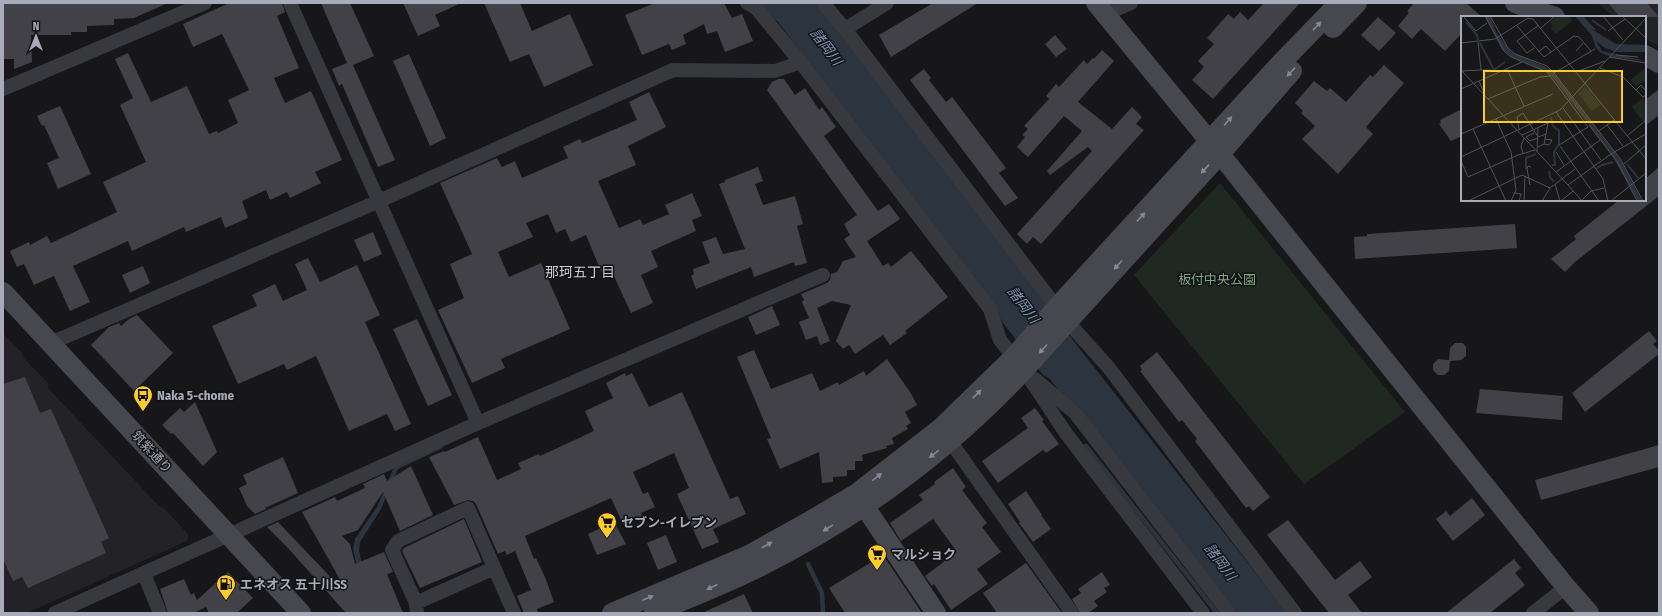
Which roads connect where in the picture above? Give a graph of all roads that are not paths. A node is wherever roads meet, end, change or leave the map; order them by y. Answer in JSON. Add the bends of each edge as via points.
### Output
{"nodes":[{"id":1,"x":204,"y":3,"type":"edge"},
{"id":2,"x":290,"y":3,"type":"edge"},
{"id":3,"x":747,"y":3,"type":"edge"},
{"id":4,"x":823,"y":3,"type":"edge"},
{"id":5,"x":887,"y":3,"type":"edge"},
{"id":6,"x":1131,"y":3,"type":"edge"},
{"id":7,"x":1339,"y":3,"type":"edge"},
{"id":8,"x":1357,"y":3,"type":"edge"},
{"id":9,"x":1515,"y":3,"type":"edge"},
{"id":10,"x":1100,"y":9,"type":"edge"},
{"id":11,"x":1552,"y":16,"type":"edge"},
{"id":12,"x":845,"y":29,"type":"junction"},
{"id":13,"x":1646,"y":56,"type":"edge"},
{"id":14,"x":801,"y":62,"type":"junction"},
{"id":15,"x":1659,"y":63,"type":"edge"},
{"id":16,"x":3,"y":89,"type":"edge"},
{"id":17,"x":1214,"y":148,"type":"junction"},
{"id":18,"x":379,"y":202,"type":"junction"},
{"id":19,"x":823,"y":275,"type":"dead end"},
{"id":20,"x":3,"y":292,"type":"edge"},
{"id":21,"x":1062,"y":319,"type":"junction"},
{"id":22,"x":50,"y":343,"type":"junction"},
{"id":23,"x":1019,"y":363,"type":"junction"},
{"id":24,"x":478,"y":423,"type":"junction"},
{"id":25,"x":950,"y":441,"type":"junction"},
{"id":26,"x":860,"y":500,"type":"junction"},
{"id":27,"x":228,"y":535,"type":"junction"},
{"id":28,"x":494,"y":568,"type":"junction"},
{"id":29,"x":144,"y":574,"type":"junction"},
{"id":30,"x":1566,"y":587,"type":"junction"},
{"id":31,"x":416,"y":608,"type":"edge"},
{"id":32,"x":56,"y":613,"type":"edge"},
{"id":33,"x":160,"y":613,"type":"edge"},
{"id":34,"x":300,"y":613,"type":"edge"},
{"id":35,"x":514,"y":613,"type":"edge"},
{"id":36,"x":612,"y":613,"type":"edge"},
{"id":37,"x":654,"y":613,"type":"edge"},
{"id":38,"x":936,"y":613,"type":"edge"},
{"id":39,"x":1072,"y":613,"type":"edge"},
{"id":40,"x":1203,"y":613,"type":"edge"},
{"id":41,"x":1229,"y":613,"type":"edge"},
{"id":42,"x":1295,"y":613,"type":"edge"},
{"id":43,"x":1532,"y":613,"type":"edge"},
{"id":44,"x":1589,"y":613,"type":"edge"}],
"edges":[{"from":1,"to":16,"type":"street"},
{"from":2,"to":18,"type":"street"},
{"from":3,"to":14,"type":"street","via":[[756,8]]},
{"from":4,"to":12,"type":"street"},
{"from":5,"to":12,"type":"street"},
{"from":6,"to":10,"type":"street"},
{"from":17,"to":7,"type":"street","one_way":true,"via":[[1279,64]]},
{"from":8,"to":17,"type":"street","one_way":true},
{"from":9,"to":11,"type":"street"},
{"from":10,"to":17,"type":"street"},
{"from":12,"to":21,"type":"street"},
{"from":13,"to":15,"type":"street"},
{"from":14,"to":18,"type":"street","via":[[775,71],[673,70]]},
{"from":14,"to":23,"type":"street","via":[[990,309],[1000,340]]},
{"from":17,"to":21,"type":"street"},
{"from":17,"to":30,"type":"street"},
{"from":18,"to":22,"type":"street"},
{"from":18,"to":24,"type":"street"},
{"from":19,"to":24,"type":"street"},
{"from":20,"to":22,"type":"street","name":"筑紫通り"},
{"from":21,"to":23,"type":"street"},
{"from":21,"to":42,"type":"street","via":[[1109,368]]},
{"from":22,"to":27,"type":"street","name":"筑紫通り"},
{"from":23,"to":25,"type":"street","via":[[1004,391]]},
{"from":26,"to":23,"type":"street","one_way":true},
{"from":23,"to":40,"type":"street","via":[[1065,432]]},
{"from":23,"to":41,"type":"street","via":[[1075,413]]},
{"from":24,"to":27,"type":"street"},
{"from":25,"to":26,"type":"street","one_way":true},
{"from":25,"to":39,"type":"street"},
{"from":36,"to":26,"type":"street","one_way":true,"via":[[749,555]]},
{"from":26,"to":37,"type":"street","one_way":true,"via":[[811,538],[756,568]]},
{"from":26,"to":38,"type":"street"},
{"from":27,"to":29,"type":"street"},
{"from":27,"to":34,"type":"street","name":"筑紫通り"},
{"from":28,"to":31,"type":"street"},
{"from":28,"to":31,"type":"street","via":[[468,508],[398,541],[392,550]]},
{"from":28,"to":35,"type":"street"},
{"from":29,"to":32,"type":"street"},
{"from":29,"to":33,"type":"street"},
{"from":30,"to":43,"type":"street"},
{"from":30,"to":44,"type":"street"}]}
